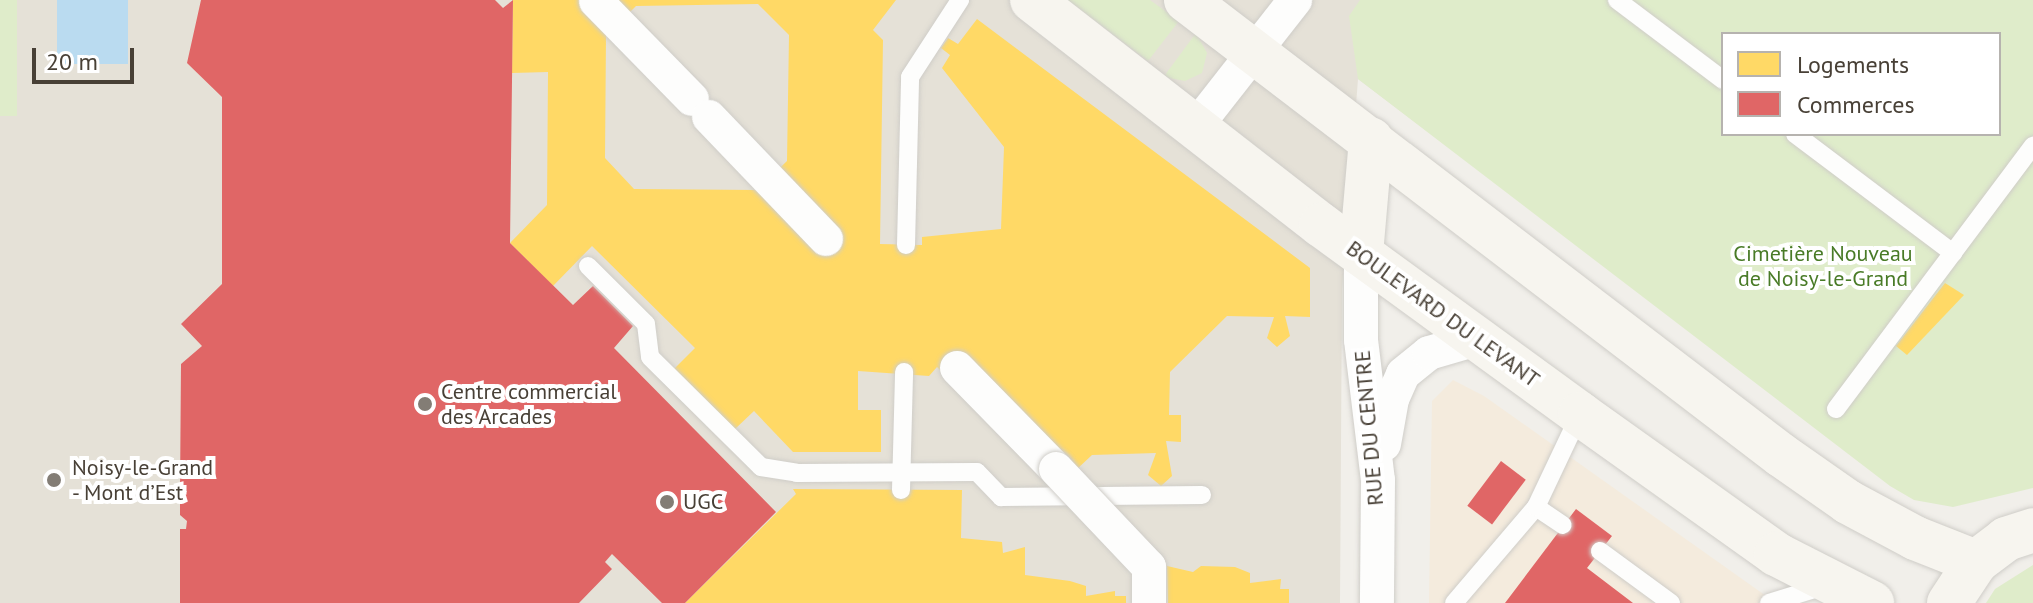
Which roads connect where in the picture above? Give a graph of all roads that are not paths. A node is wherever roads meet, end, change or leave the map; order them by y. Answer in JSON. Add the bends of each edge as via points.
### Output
{"nodes":[{"id":1,"x":960,"y":0,"type":"edge"},
{"id":2,"x":1032,"y":0,"type":"edge"},
{"id":3,"x":1186,"y":0,"type":"edge"},
{"id":4,"x":1295,"y":0,"type":"edge"},
{"id":5,"x":1617,"y":0,"type":"edge"},
{"id":6,"x":596,"y":1,"type":"edge"},
{"id":7,"x":1255,"y":51,"type":"junction"},
{"id":8,"x":1721,"y":78,"type":"edge"},
{"id":9,"x":1194,"y":129,"type":"junction"},
{"id":10,"x":1798,"y":136,"type":"edge"},
{"id":11,"x":1371,"y":139,"type":"junction"},
{"id":12,"x":2033,"y":146,"type":"edge"},
{"id":13,"x":826,"y":239,"type":"dead end"},
{"id":14,"x":906,"y":245,"type":"dead end"},
{"id":15,"x":1953,"y":253,"type":"junction"},
{"id":16,"x":1361,"y":254,"type":"junction"},
{"id":17,"x":588,"y":266,"type":"dead end"},
{"id":18,"x":1477,"y":339,"type":"junction"},
{"id":19,"x":957,"y":368,"type":"dead end"},
{"id":20,"x":904,"y":372,"type":"dead end"},
{"id":21,"x":1836,"y":409,"type":"dead end"},
{"id":22,"x":1580,"y":414,"type":"junction"},
{"id":23,"x":1378,"y":480,"type":"junction"},
{"id":24,"x":901,"y":481,"type":"junction"},
{"id":25,"x":1202,"y":495,"type":"dead end"},
{"id":26,"x":1536,"y":507,"type":"junction"},
{"id":27,"x":1563,"y":525,"type":"dead end"},
{"id":28,"x":2033,"y":530,"type":"edge"},
{"id":29,"x":1600,"y":551,"type":"dead end"},
{"id":30,"x":1976,"y":562,"type":"junction"},
{"id":31,"x":1853,"y":593,"type":"edge"},
{"id":32,"x":1149,"y":603,"type":"edge"},
{"id":33,"x":1377,"y":603,"type":"edge"},
{"id":34,"x":1454,"y":603,"type":"edge"},
{"id":35,"x":1671,"y":603,"type":"edge"},
{"id":36,"x":1769,"y":603,"type":"edge"},
{"id":37,"x":1949,"y":603,"type":"edge"}],
"edges":[{"from":1,"to":14,"type":"lane","via":[[910,77]]},
{"from":2,"to":9,"type":"main road","name":"BOULEVARD DU LEVANT"},
{"from":3,"to":7,"type":"main road"},
{"from":4,"to":7,"type":"street"},
{"from":5,"to":8,"type":"lane"},
{"from":6,"to":13,"type":"street"},
{"from":7,"to":9,"type":"street"},
{"from":7,"to":11,"type":"main road"},
{"from":9,"to":16,"type":"main road","name":"BOULEVARD DU LEVANT"},
{"from":10,"to":15,"type":"lane"},
{"from":11,"to":16,"type":"main road"},
{"from":11,"to":30,"type":"main road","via":[[1848,502],[1915,538]]},
{"from":12,"to":15,"type":"lane"},
{"from":15,"to":21,"type":"lane"},
{"from":16,"to":18,"type":"main road","name":"BOULEVARD DU LEVANT"},
{"from":16,"to":23,"type":"street","name":"RUE DU CENTRE","via":[[1361,340]]},
{"from":17,"to":24,"type":"lane","via":[[646,324],[650,357],[761,467]]},
{"from":18,"to":22,"type":"main road","name":"BOULEVARD DU LEVANT"},
{"from":18,"to":23,"type":"street","via":[[1429,353],[1403,374],[1392,399]]},
{"from":19,"to":32,"type":"street","bridge":true,"via":[[1149,567]]},
{"from":20,"to":24,"type":"lane"},
{"from":22,"to":26,"type":"lane"},
{"from":22,"to":31,"type":"main road","name":"BOULEVARD DU LEVANT","via":[[1776,554]]},
{"from":23,"to":33,"type":"street","name":"RUE DU CENTRE"},
{"from":24,"to":25,"type":"lane","via":[[977,472],[1001,497]]},
{"from":26,"to":27,"type":"lane"},
{"from":26,"to":34,"type":"lane"},
{"from":28,"to":30,"type":"main road","via":[[2006,539]]},
{"from":29,"to":35,"type":"lane"},
{"from":30,"to":37,"type":"main road"},
{"from":31,"to":36,"type":"lane"}]}
